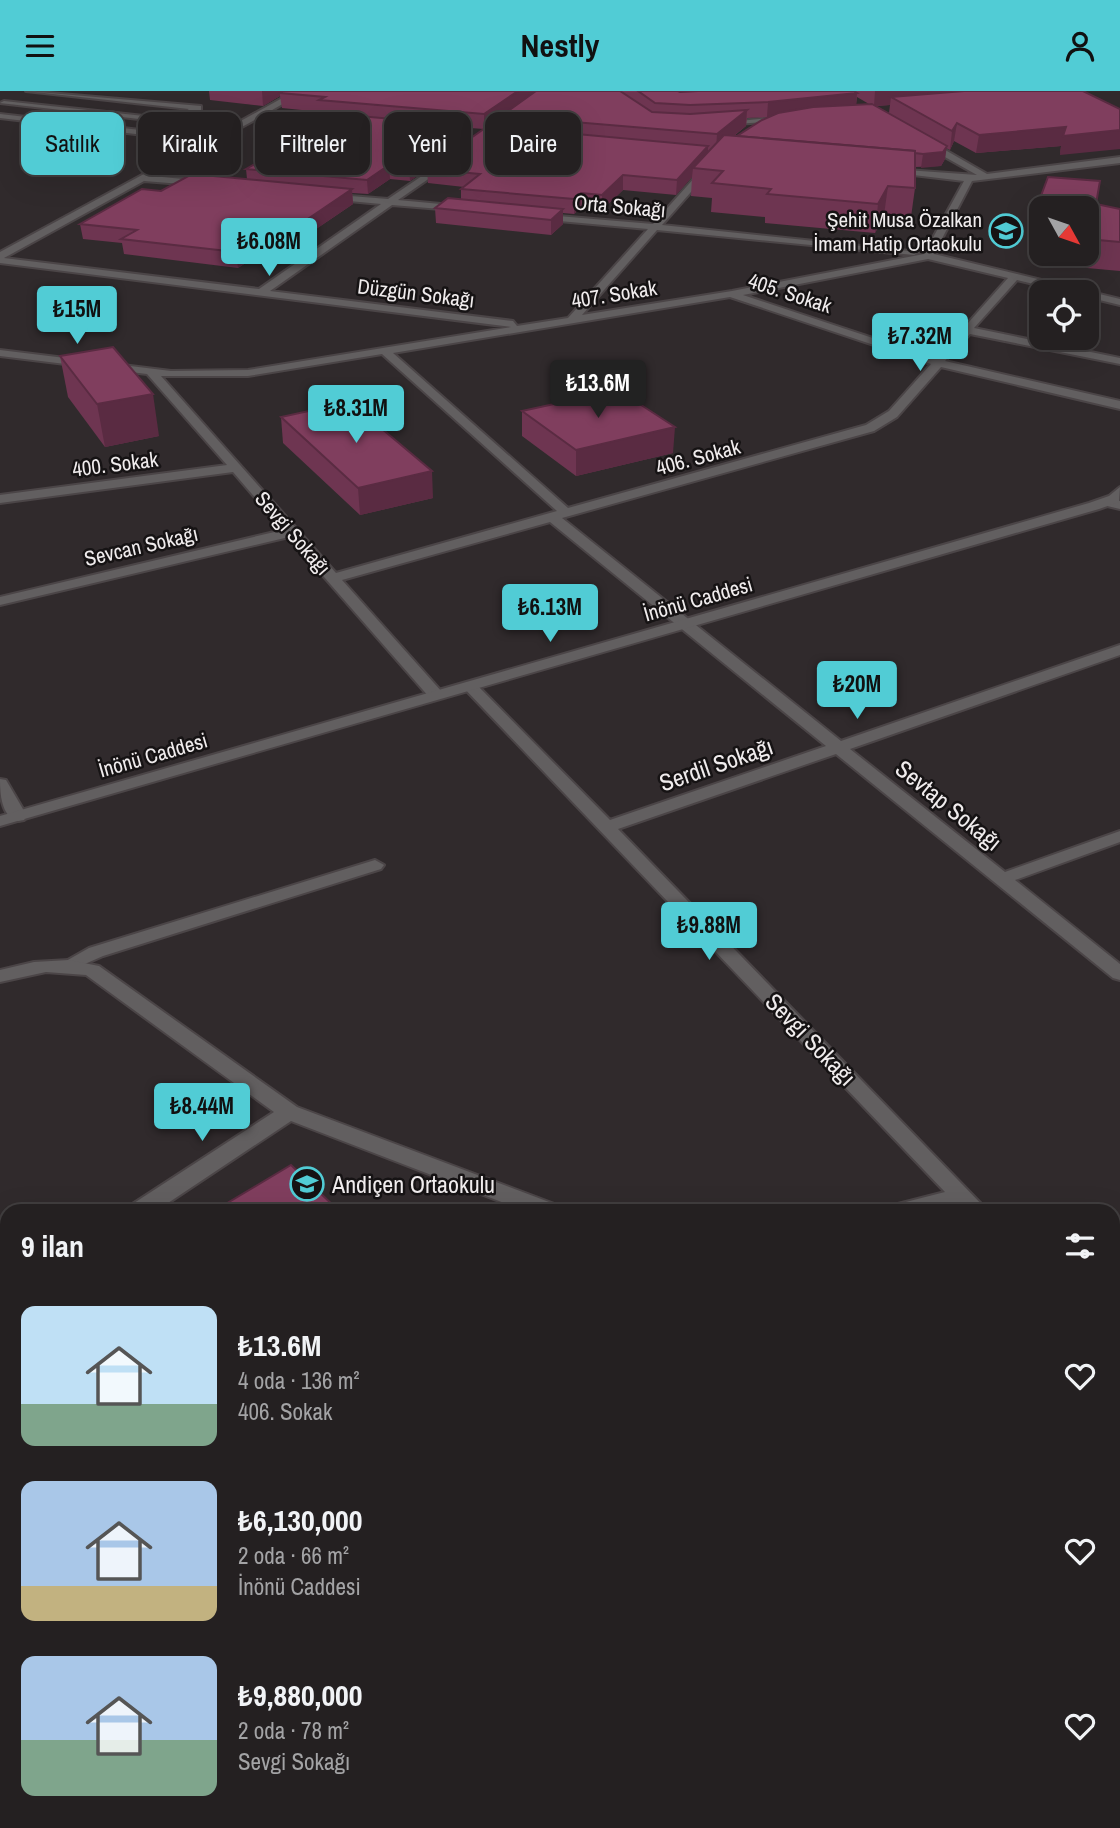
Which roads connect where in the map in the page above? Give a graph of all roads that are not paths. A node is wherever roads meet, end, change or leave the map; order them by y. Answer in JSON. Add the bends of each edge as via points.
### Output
{"nodes":[{"id":1,"x":30,"y":91,"type":"edge"},
{"id":2,"x":302,"y":91,"type":"edge"},
{"id":3,"x":549,"y":91,"type":"edge"},
{"id":4,"x":102,"y":98,"type":"junction"},
{"id":5,"x":0,"y":103,"type":"edge"},
{"id":6,"x":73,"y":110,"type":"junction"},
{"id":7,"x":68,"y":112,"type":"edge"},
{"id":8,"x":191,"y":112,"type":"edge"},
{"id":9,"x":262,"y":112,"type":"edge"},
{"id":10,"x":519,"y":112,"type":"edge"},
{"id":11,"x":0,"y":116,"type":"edge"},
{"id":12,"x":138,"y":117,"type":"edge"},
{"id":13,"x":21,"y":118,"type":"edge"},
{"id":14,"x":790,"y":118,"type":"edge"},
{"id":15,"x":777,"y":119,"type":"junction"},
{"id":16,"x":708,"y":124,"type":"edge"},
{"id":17,"x":748,"y":131,"type":"edge"},
{"id":18,"x":472,"y":134,"type":"edge"},
{"id":19,"x":485,"y":135,"type":"edge"},
{"id":20,"x":918,"y":138,"type":"edge"},
{"id":21,"x":719,"y":156,"type":"edge"},
{"id":22,"x":1120,"y":160,"type":"edge"},
{"id":23,"x":886,"y":172,"type":"edge"},
{"id":24,"x":146,"y":175,"type":"edge"},
{"id":25,"x":428,"y":175,"type":"edge"},
{"id":26,"x":986,"y":177,"type":"junction"},
{"id":27,"x":141,"y":178,"type":"junction"},
{"id":28,"x":969,"y":179,"type":"junction"},
{"id":29,"x":210,"y":184,"type":"edge"},
{"id":30,"x":320,"y":195,"type":"edge"},
{"id":31,"x":390,"y":202,"type":"junction"},
{"id":32,"x":469,"y":209,"type":"edge"},
{"id":33,"x":522,"y":215,"type":"edge"},
{"id":34,"x":655,"y":227,"type":"junction"},
{"id":35,"x":929,"y":255,"type":"junction"},
{"id":36,"x":0,"y":258,"type":"edge"},
{"id":37,"x":19,"y":263,"type":"junction"},
{"id":38,"x":0,"y":273,"type":"edge"},
{"id":39,"x":1014,"y":277,"type":"junction"},
{"id":40,"x":1029,"y":280,"type":"edge"},
{"id":41,"x":260,"y":293,"type":"junction"},
{"id":42,"x":732,"y":294,"type":"junction"},
{"id":43,"x":1099,"y":297,"type":"edge"},
{"id":44,"x":1120,"y":302,"type":"edge"},
{"id":45,"x":571,"y":321,"type":"junction"},
{"id":46,"x":535,"y":327,"type":"junction"},
{"id":47,"x":967,"y":330,"type":"junction"},
{"id":48,"x":385,"y":351,"type":"junction"},
{"id":49,"x":0,"y":353,"type":"edge"},
{"id":50,"x":1120,"y":361,"type":"edge"},
{"id":51,"x":939,"y":363,"type":"junction"},
{"id":52,"x":150,"y":372,"type":"junction"},
{"id":53,"x":1120,"y":405,"type":"edge"},
{"id":54,"x":236,"y":468,"type":"junction"},
{"id":55,"x":0,"y":499,"type":"edge"},
{"id":56,"x":1116,"y":499,"type":"edge"},
{"id":57,"x":559,"y":515,"type":"junction"},
{"id":58,"x":292,"y":532,"type":"junction"},
{"id":59,"x":333,"y":578,"type":"junction"},
{"id":60,"x":0,"y":601,"type":"edge"},
{"id":61,"x":685,"y":624,"type":"junction"},
{"id":62,"x":1120,"y":650,"type":"edge"},
{"id":63,"x":470,"y":686,"type":"junction"},
{"id":64,"x":436,"y":695,"type":"junction"},
{"id":65,"x":839,"y":748,"type":"junction"},
{"id":66,"x":0,"y":784,"type":"edge"},
{"id":67,"x":18,"y":816,"type":"junction"},
{"id":68,"x":0,"y":821,"type":"edge"},
{"id":69,"x":607,"y":827,"type":"junction"},
{"id":70,"x":1120,"y":836,"type":"edge"},
{"id":71,"x":374,"y":865,"type":"dead end"},
{"id":72,"x":1002,"y":879,"type":"junction"},
{"id":73,"x":69,"y":965,"type":"junction"},
{"id":74,"x":1120,"y":974,"type":"edge"},
{"id":75,"x":0,"y":975,"type":"edge"},
{"id":76,"x":289,"y":1111,"type":"junction"},
{"id":77,"x":150,"y":1204,"type":"edge"},
{"id":78,"x":531,"y":1204,"type":"edge"},
{"id":79,"x":970,"y":1204,"type":"edge"}],
"edges":[{"from":1,"to":4,"type":"street"},
{"from":2,"to":9,"type":"street"},
{"from":3,"to":10,"type":"street"},
{"from":4,"to":6,"type":"street"},
{"from":4,"to":8,"type":"street","via":[[198,108]]},
{"from":5,"to":6,"type":"street"},
{"from":6,"to":7,"type":"street"},
{"from":6,"to":12,"type":"street"},
{"from":11,"to":13,"type":"street"},
{"from":14,"to":15,"type":"street"},
{"from":15,"to":16,"type":"street"},
{"from":15,"to":17,"type":"street"},
{"from":18,"to":19,"type":"street"},
{"from":20,"to":26,"type":"street"},
{"from":21,"to":34,"type":"street"},
{"from":22,"to":26,"type":"street"},
{"from":23,"to":28,"type":"street"},
{"from":24,"to":27,"type":"street"},
{"from":25,"to":31,"type":"street"},
{"from":26,"to":28,"type":"street"},
{"from":27,"to":29,"type":"street"},
{"from":27,"to":36,"type":"street"},
{"from":28,"to":35,"type":"street"},
{"from":30,"to":31,"type":"street"},
{"from":31,"to":32,"type":"street"},
{"from":31,"to":41,"type":"street"},
{"from":33,"to":34,"type":"street","name":"Orta Sokağı"},
{"from":34,"to":35,"type":"street","name":"Orta Sokağı"},
{"from":34,"to":45,"type":"street"},
{"from":35,"to":39,"type":"street","name":"407. Sokak"},
{"from":35,"to":42,"type":"street","name":"407. Sokak"},
{"from":36,"to":37,"type":"street","name":"Düzgün Sokağı"},
{"from":37,"to":38,"type":"street"},
{"from":37,"to":41,"type":"street","name":"Düzgün Sokağı"},
{"from":39,"to":40,"type":"street","name":"407. Sokak"},
{"from":39,"to":47,"type":"street","name":"406. Sokak"},
{"from":41,"to":46,"type":"street","name":"Düzgün Sokağı"},
{"from":42,"to":45,"type":"street","name":"407. Sokak"},
{"from":42,"to":51,"type":"street","name":"405. Sokak"},
{"from":43,"to":44,"type":"street"},
{"from":45,"to":46,"type":"street","name":"407. Sokak"},
{"from":46,"to":48,"type":"street","name":"407. Sokak"},
{"from":47,"to":50,"type":"street"},
{"from":47,"to":51,"type":"street","name":"406. Sokak"},
{"from":48,"to":52,"type":"street","name":"407. Sokak","via":[[237,374]]},
{"from":48,"to":57,"type":"street","name":"Sevtap Sokağı"},
{"from":49,"to":52,"type":"street","name":"407. Sokak"},
{"from":51,"to":53,"type":"street","name":"405. Sokak"},
{"from":51,"to":57,"type":"street","name":"406. Sokak","via":[[893,414],[860,433]]},
{"from":52,"to":54,"type":"street","name":"Sevgi Sokağı"},
{"from":54,"to":55,"type":"street","name":"400. Sokak"},
{"from":54,"to":58,"type":"street","name":"Sevgi Sokağı"},
{"from":56,"to":61,"type":"street","name":"İnönü Caddesi"},
{"from":57,"to":59,"type":"street","name":"406. Sokak"},
{"from":57,"to":61,"type":"street","name":"Sevtap Sokağı"},
{"from":58,"to":59,"type":"street","name":"Sevgi Sokağı"},
{"from":58,"to":60,"type":"street","name":"Sevcan Sokağı"},
{"from":59,"to":64,"type":"street","name":"Sevgi Sokağı"},
{"from":61,"to":63,"type":"street","name":"İnönü Caddesi"},
{"from":61,"to":65,"type":"street","name":"Sevtap Sokağı"},
{"from":62,"to":65,"type":"street","name":"Serdil Sokağı"},
{"from":63,"to":64,"type":"street","name":"İnönü Caddesi"},
{"from":63,"to":69,"type":"street","name":"Sevgi Sokağı"},
{"from":64,"to":67,"type":"street","name":"İnönü Caddesi"},
{"from":65,"to":69,"type":"street","name":"Serdil Sokağı"},
{"from":65,"to":72,"type":"street","name":"Sevtap Sokağı"},
{"from":66,"to":67,"type":"street"},
{"from":67,"to":68,"type":"street","name":"İnönü Caddesi"},
{"from":69,"to":79,"type":"street","name":"Sevgi Sokağı"},
{"from":70,"to":72,"type":"street"},
{"from":71,"to":73,"type":"street","via":[[96,952]]},
{"from":72,"to":74,"type":"street","name":"Sevtap Sokağı"},
{"from":73,"to":75,"type":"street"},
{"from":73,"to":76,"type":"street","via":[[99,973]]},
{"from":76,"to":77,"type":"street"},
{"from":76,"to":78,"type":"street"}]}
